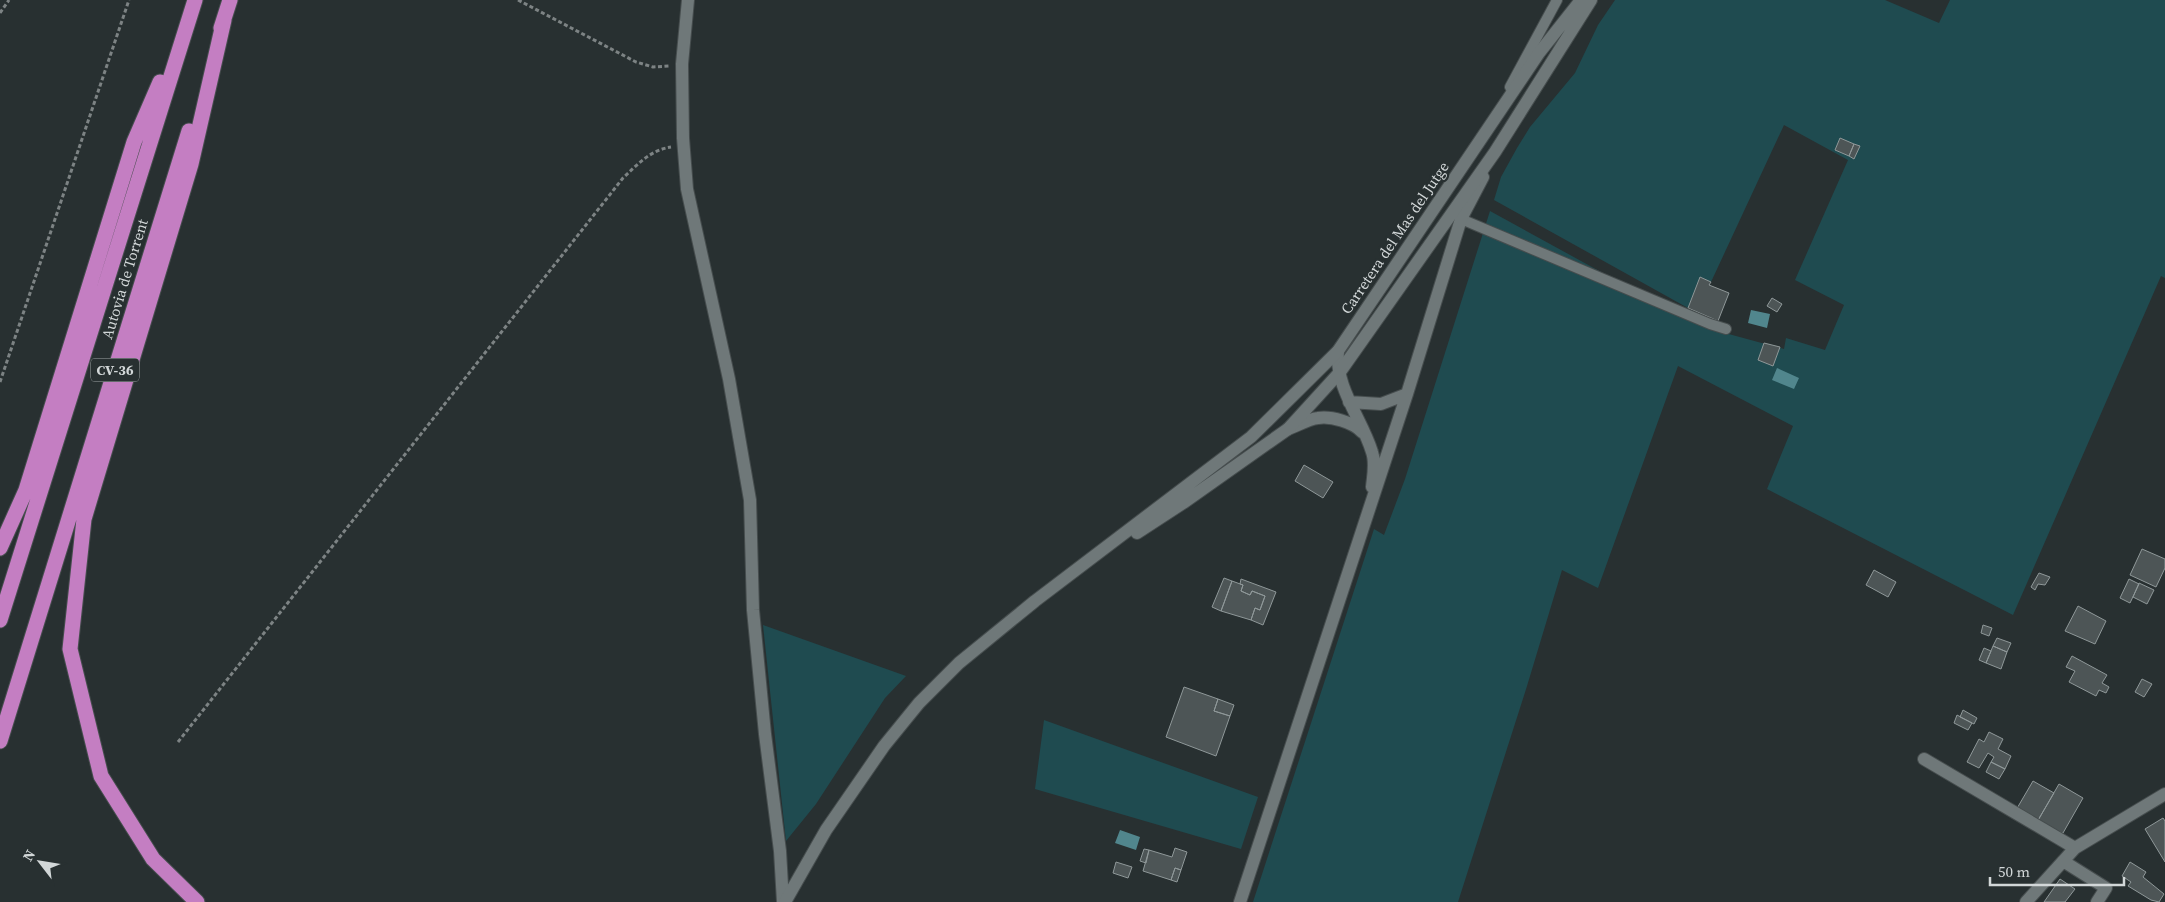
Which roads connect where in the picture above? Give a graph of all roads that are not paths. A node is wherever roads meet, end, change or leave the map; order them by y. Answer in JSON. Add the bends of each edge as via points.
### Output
{"nodes":[{"id":1,"x":230,"y":0,"type":"edge"},
{"id":2,"x":688,"y":0,"type":"edge"},
{"id":3,"x":1557,"y":0,"type":"edge"},
{"id":4,"x":1580,"y":0,"type":"edge"},
{"id":5,"x":1590,"y":0,"type":"edge"},
{"id":6,"x":193,"y":5,"type":"edge"},
{"id":7,"x":224,"y":20,"type":"junction"},
{"id":8,"x":1480,"y":142,"type":"junction"},
{"id":9,"x":1495,"y":152,"type":"junction"},
{"id":10,"x":1461,"y":219,"type":"junction"},
{"id":11,"x":1726,"y":329,"type":"dead end"},
{"id":12,"x":1338,"y":351,"type":"junction"},
{"id":13,"x":1340,"y":372,"type":"junction"},
{"id":14,"x":1408,"y":394,"type":"junction"},
{"id":15,"x":1349,"y":402,"type":"junction"},
{"id":16,"x":1288,"y":429,"type":"junction"},
{"id":17,"x":1366,"y":438,"type":"junction"},
{"id":18,"x":1369,"y":512,"type":"junction"},
{"id":19,"x":0,"y":548,"type":"edge"},
{"id":20,"x":1068,"y":577,"type":"junction"},
{"id":21,"x":0,"y":620,"type":"edge"},
{"id":22,"x":0,"y":741,"type":"edge"},
{"id":23,"x":1924,"y":760,"type":"dead end"},
{"id":24,"x":2165,"y":794,"type":"edge"},
{"id":25,"x":2076,"y":848,"type":"junction"},
{"id":26,"x":2063,"y":861,"type":"junction"},
{"id":27,"x":197,"y":902,"type":"edge"},
{"id":28,"x":784,"y":902,"type":"edge"},
{"id":29,"x":1240,"y":902,"type":"edge"},
{"id":30,"x":2026,"y":902,"type":"edge"},
{"id":31,"x":2097,"y":902,"type":"edge"}],
"edges":[{"from":1,"to":7,"type":"highway","name":"Autovia de Torrent","number":"CV-36"},
{"from":2,"to":28,"type":"street","via":[[682,64],[687,189],[729,379],[750,500],[753,610]]},
{"from":3,"to":8,"type":"lane"},
{"from":4,"to":8,"type":"street","name":"Carretera del Mas del Jutge","via":[[1539,52]]},
{"from":5,"to":9,"type":"street"},
{"from":6,"to":19,"type":"highway","via":[[134,142],[26,490]]},
{"from":6,"to":21,"type":"highway","name":"Autovia de Torrent","number":"CV-36"},
{"from":7,"to":22,"type":"highway","name":"Autovia de Torrent","number":"CV-36"},
{"from":7,"to":27,"type":"highway","via":[[191,164],[84,519],[70,649],[100,776],[153,859]]},
{"from":8,"to":12,"type":"street","name":"Carretera del Mas del Jutge"},
{"from":9,"to":10,"type":"street"},
{"from":9,"to":13,"type":"street"},
{"from":10,"to":11,"type":"lane"},
{"from":10,"to":14,"type":"street"},
{"from":12,"to":13,"type":"street"},
{"from":12,"to":20,"type":"street","name":"Carretera del Mas del Jutge","via":[[1251,437]]},
{"from":13,"to":15,"type":"street"},
{"from":13,"to":16,"type":"street"},
{"from":14,"to":15,"type":"street","via":[[1380,404]]},
{"from":14,"to":18,"type":"street"},
{"from":15,"to":17,"type":"street"},
{"from":16,"to":17,"type":"street","via":[[1318,418],[1357,426]]},
{"from":16,"to":20,"type":"street","via":[[1183,503]]},
{"from":17,"to":18,"type":"street","via":[[1373,453],[1374,466]]},
{"from":18,"to":29,"type":"street"},
{"from":20,"to":28,"type":"street","via":[[959,664],[919,703],[884,746],[826,830]]},
{"from":23,"to":25,"type":"street"},
{"from":24,"to":25,"type":"street"},
{"from":25,"to":26,"type":"street"},
{"from":26,"to":30,"type":"street"},
{"from":26,"to":31,"type":"street","via":[[2106,888]]}]}
